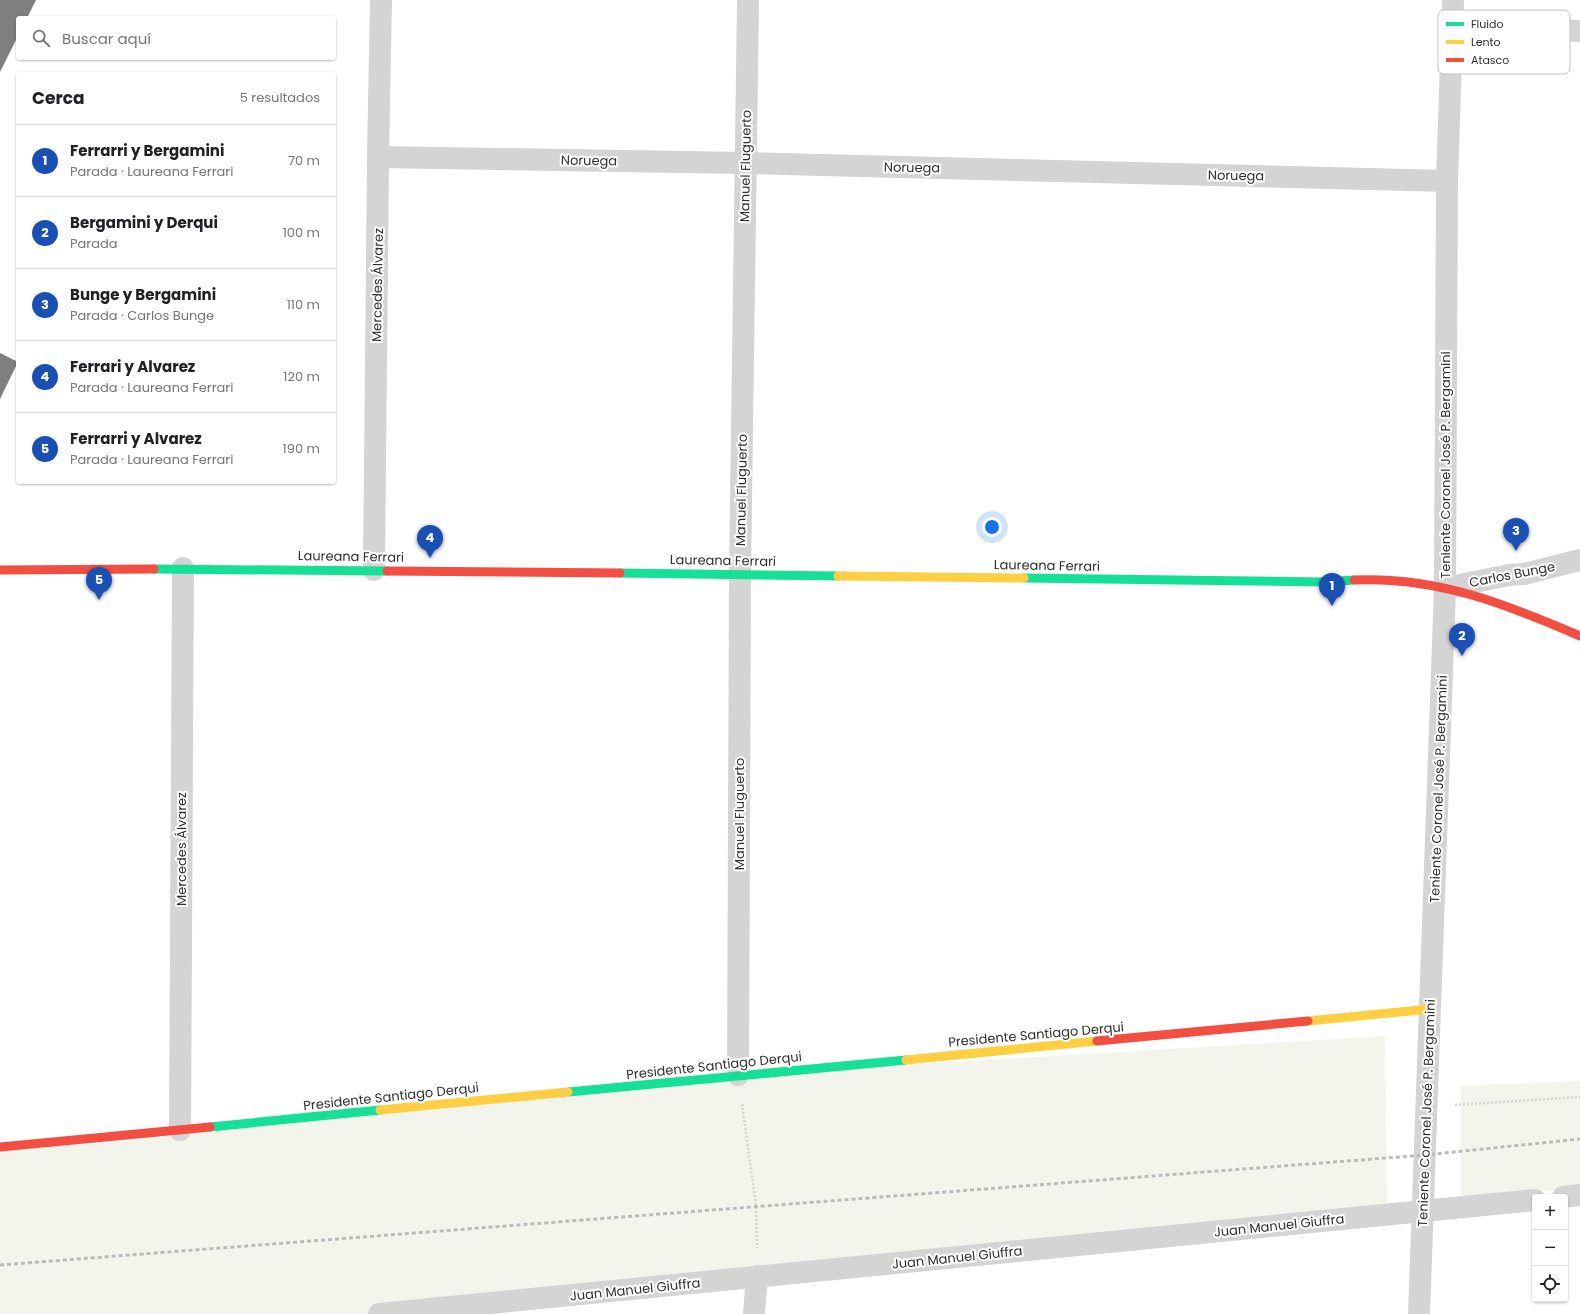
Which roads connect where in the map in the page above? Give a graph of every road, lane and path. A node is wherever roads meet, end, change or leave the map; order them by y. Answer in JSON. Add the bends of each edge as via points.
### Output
{"nodes":[{"id":1,"x":381,"y":0,"type":"edge"},
{"id":2,"x":748,"y":0,"type":"edge"},
{"id":3,"x":1453,"y":0,"type":"edge"},
{"id":4,"x":1453,"y":10,"type":"edge"},
{"id":5,"x":1570,"y":31,"type":"edge"},
{"id":6,"x":1580,"y":31,"type":"edge"},
{"id":7,"x":1450,"y":74,"type":"edge"},
{"id":8,"x":378,"y":157,"type":"junction"},
{"id":9,"x":745,"y":163,"type":"junction"},
{"id":10,"x":1447,"y":181,"type":"junction"},
{"id":11,"x":1580,"y":560,"type":"edge"},
{"id":12,"x":183,"y":568,"type":"junction"},
{"id":13,"x":0,"y":570,"type":"edge"},
{"id":14,"x":374,"y":570,"type":"junction"},
{"id":15,"x":740,"y":574,"type":"junction"},
{"id":16,"x":1445,"y":588,"type":"junction"},
{"id":17,"x":1580,"y":636,"type":"edge"},
{"id":18,"x":1430,"y":1010,"type":"junction"},
{"id":19,"x":738,"y":1075,"type":"junction"},
{"id":20,"x":1580,"y":1097,"type":"edge"},
{"id":21,"x":1426,"y":1107,"type":"junction"},
{"id":22,"x":180,"y":1130,"type":"junction"},
{"id":23,"x":0,"y":1147,"type":"edge"},
{"id":24,"x":1580,"y":1195,"type":"edge"},
{"id":25,"x":1568,"y":1196,"type":"edge"},
{"id":26,"x":1532,"y":1200,"type":"edge"},
{"id":27,"x":1423,"y":1211,"type":"junction"},
{"id":28,"x":757,"y":1276,"type":"junction"},
{"id":29,"x":379,"y":1314,"type":"edge"},
{"id":30,"x":754,"y":1314,"type":"edge"},
{"id":31,"x":1419,"y":1314,"type":"edge"}],
"edges":[{"from":1,"to":8,"type":"street","name":"Mercedes Álvarez"},
{"from":2,"to":9,"type":"street","name":"Manuel Fluguerto"},
{"from":3,"to":4,"type":"street","name":"Teniente Coronel José P. Bergamini"},
{"from":5,"to":6,"type":"street"},
{"from":7,"to":10,"type":"street","name":"Teniente Coronel José P. Bergamini"},
{"from":8,"to":9,"type":"street","name":"Noruega"},
{"from":8,"to":14,"type":"street","name":"Mercedes Álvarez"},
{"from":9,"to":10,"type":"street","name":"Noruega"},
{"from":9,"to":15,"type":"street","name":"Manuel Fluguerto"},
{"from":10,"to":16,"type":"street","name":"Teniente Coronel José P. Bergamini"},
{"from":11,"to":16,"type":"street","name":"Carlos Bunge","via":[[1524,574]]},
{"from":12,"to":13,"type":"street","name":"Laureana Ferrari"},
{"from":12,"to":14,"type":"street","name":"Laureana Ferrari"},
{"from":12,"to":22,"type":"street","name":"Mercedes Álvarez"},
{"from":14,"to":15,"type":"street","name":"Laureana Ferrari"},
{"from":15,"to":16,"type":"street","name":"Laureana Ferrari","via":[[1326,582],[1399,580]]},
{"from":15,"to":19,"type":"street","name":"Manuel Fluguerto"},
{"from":16,"to":17,"type":"street","via":[[1492,600]]},
{"from":16,"to":18,"type":"street","name":"Teniente Coronel José P. Bergamini"},
{"from":18,"to":19,"type":"street","name":"Presidente Santiago Derqui"},
{"from":18,"to":21,"type":"street","name":"Teniente Coronel José P. Bergamini"},
{"from":19,"to":22,"type":"street","name":"Presidente Santiago Derqui"},
{"from":19,"to":28,"type":"path","via":[[756,1206]]},
{"from":20,"to":21,"type":"path"},
{"from":21,"to":27,"type":"street","name":"Teniente Coronel José P. Bergamini"},
{"from":22,"to":23,"type":"street","name":"Presidente Santiago Derqui"},
{"from":24,"to":25,"type":"street"},
{"from":26,"to":27,"type":"street","name":"Juan Manuel Giuffra"},
{"from":27,"to":28,"type":"street","name":"Juan Manuel Giuffra"},
{"from":27,"to":31,"type":"street","name":"Teniente Coronel José P. Bergamini"},
{"from":28,"to":29,"type":"street","name":"Juan Manuel Giuffra"},
{"from":28,"to":30,"type":"street"}]}
